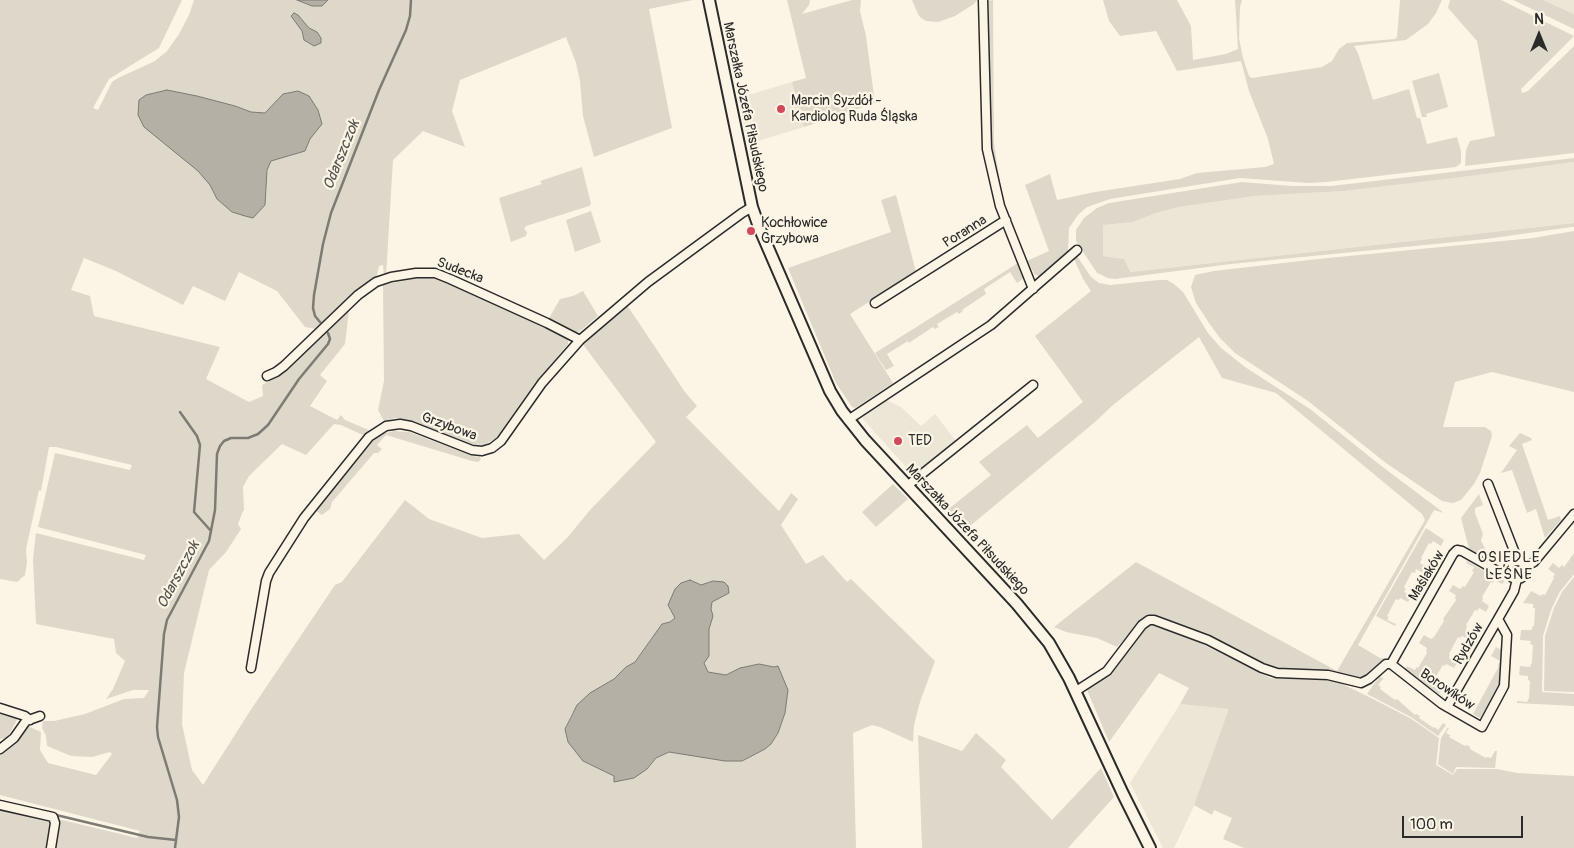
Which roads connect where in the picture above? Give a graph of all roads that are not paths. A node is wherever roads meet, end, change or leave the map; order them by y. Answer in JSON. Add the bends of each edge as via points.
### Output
{"nodes":[{"id":1,"x":709,"y":0,"type":"edge"},
{"id":2,"x":983,"y":0,"type":"edge"},
{"id":3,"x":752,"y":207,"type":"junction"},
{"id":4,"x":1006,"y":220,"type":"junction"},
{"id":5,"x":1077,"y":250,"type":"dead end"},
{"id":6,"x":1033,"y":289,"type":"junction"},
{"id":7,"x":875,"y":303,"type":"dead end"},
{"id":8,"x":580,"y":340,"type":"junction"},
{"id":9,"x":267,"y":376,"type":"dead end"},
{"id":10,"x":1033,"y":385,"type":"dead end"},
{"id":11,"x":848,"y":420,"type":"junction"},
{"id":12,"x":1488,"y":484,"type":"dead end"},
{"id":13,"x":907,"y":486,"type":"junction"},
{"id":14,"x":1574,"y":514,"type":"edge"},
{"id":15,"x":1518,"y":561,"type":"junction"},
{"id":16,"x":1526,"y":567,"type":"junction"},
{"id":17,"x":1509,"y":572,"type":"junction"},
{"id":18,"x":1517,"y":579,"type":"junction"},
{"id":19,"x":1498,"y":619,"type":"junction"},
{"id":20,"x":1391,"y":664,"type":"junction"},
{"id":21,"x":251,"y":668,"type":"dead end"},
{"id":22,"x":1076,"y":691,"type":"junction"},
{"id":23,"x":1447,"y":707,"type":"junction"},
{"id":24,"x":0,"y":708,"type":"edge"},
{"id":25,"x":40,"y":716,"type":"dead end"},
{"id":26,"x":30,"y":720,"type":"junction"},
{"id":27,"x":0,"y":749,"type":"edge"},
{"id":28,"x":0,"y":805,"type":"edge"},
{"id":29,"x":51,"y":848,"type":"edge"},
{"id":30,"x":1150,"y":848,"type":"edge"}],
"edges":[{"from":1,"to":3,"type":"street","name":"Marszałka Józefa Piłsudskiego"},
{"from":2,"to":4,"type":"street","via":[[987,149],[994,185]]},
{"from":3,"to":8,"type":"street","name":"Grzybowa","via":[[643,286]]},
{"from":3,"to":11,"type":"street","name":"Marszałka Józefa Piłsudskiego","via":[[820,370]]},
{"from":4,"to":6,"type":"street","name":"Poranna"},
{"from":4,"to":7,"type":"street","name":"Poranna"},
{"from":5,"to":6,"type":"street"},
{"from":6,"to":11,"type":"street","via":[[991,325]]},
{"from":8,"to":9,"type":"street","name":"Sudecka","via":[[450,279],[435,273],[416,273],[376,282],[284,366]]},
{"from":8,"to":21,"type":"street","name":"Grzybowa","via":[[492,448],[472,450],[400,424],[386,426],[369,437],[304,518],[269,573]]},
{"from":10,"to":13,"type":"street"},
{"from":11,"to":13,"type":"street","name":"Marszałka Józefa Piłsudskiego"},
{"from":12,"to":15,"type":"street"},
{"from":13,"to":22,"type":"street","name":"Marszałka Józefa Piłsudskiego","via":[[1043,633]]},
{"from":14,"to":16,"type":"street","via":[[1534,562]]},
{"from":15,"to":16,"type":"street"},
{"from":15,"to":17,"type":"street","via":[[1512,563]]},
{"from":16,"to":18,"type":"street","via":[[1525,574]]},
{"from":17,"to":18,"type":"street"},
{"from":17,"to":20,"type":"street","name":"Maślaków","via":[[1499,572],[1457,550]]},
{"from":18,"to":19,"type":"street"},
{"from":19,"to":23,"type":"street","name":"Rydzów"},
{"from":19,"to":23,"type":"street","name":"Borowików","via":[[1507,635],[1504,686],[1482,727]]},
{"from":20,"to":22,"type":"street","via":[[1386,664],[1361,683],[1339,677],[1271,672],[1208,640],[1148,620],[1106,671]]},
{"from":20,"to":23,"type":"street","name":"Borowików"},
{"from":22,"to":30,"type":"street","name":"Marszałka Józefa Piłsudskiego"},
{"from":24,"to":26,"type":"street"},
{"from":25,"to":26,"type":"street"},
{"from":26,"to":27,"type":"street"},
{"from":28,"to":29,"type":"street","via":[[53,817]]}]}
